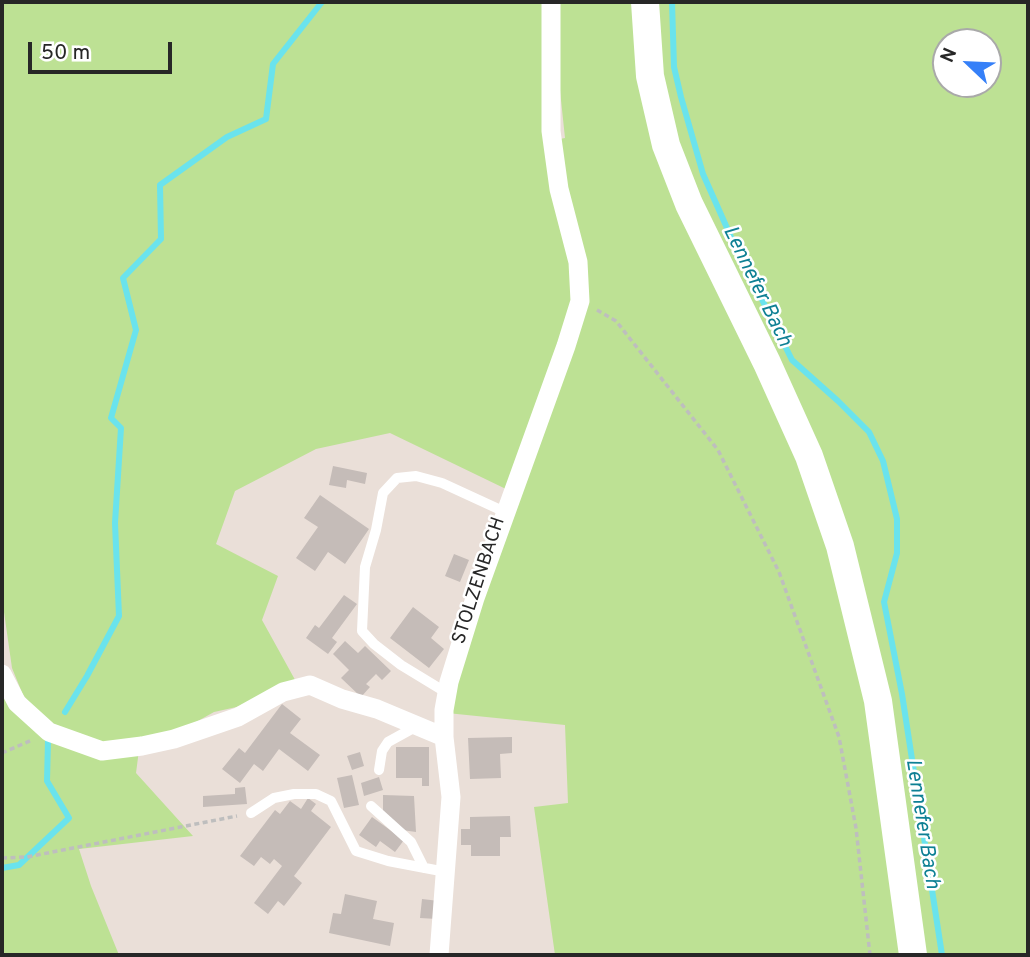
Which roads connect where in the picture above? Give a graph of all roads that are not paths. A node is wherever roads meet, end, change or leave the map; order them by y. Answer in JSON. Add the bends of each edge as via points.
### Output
{"nodes":[{"id":1,"x":551,"y":2,"type":"edge"},
{"id":2,"x":645,"y":2,"type":"edge"},
{"id":3,"x":505,"y":512,"type":"junction"},
{"id":4,"x":2,"y":674,"type":"edge"},
{"id":5,"x":447,"y":693,"type":"junction"},
{"id":6,"x":418,"y":725,"type":"junction"},
{"id":7,"x":444,"y":737,"type":"junction"},
{"id":8,"x":379,"y":770,"type":"dead end"},
{"id":9,"x":371,"y":806,"type":"dead end"},
{"id":10,"x":251,"y":813,"type":"road end"},
{"id":11,"x":424,"y":868,"type":"junction"},
{"id":12,"x":446,"y":872,"type":"junction"},
{"id":13,"x":439,"y":955,"type":"edge"},
{"id":14,"x":913,"y":955,"type":"edge"}],
"edges":[{"from":1,"to":3,"type":"street","via":[[551,131],[559,189],[578,262],[580,301]]},
{"from":2,"to":14,"type":"main road","via":[[650,76],[666,145],[689,204],[809,456],[840,546],[877,701]]},
{"from":3,"to":5,"type":"street","name":"STOLZENBACH"},
{"from":3,"to":5,"type":"lane","name":"STOLZENBACH","via":[[416,476],[397,478],[383,493],[365,567],[362,631],[401,665]]},
{"from":4,"to":6,"type":"street","via":[[17,703],[49,732],[102,751],[142,746],[238,717],[283,692],[310,685]]},
{"from":5,"to":7,"type":"street","name":"STOLZENBACH"},
{"from":6,"to":7,"type":"street"},
{"from":6,"to":8,"type":"lane","via":[[388,742]]},
{"from":7,"to":12,"type":"street","name":"STOLZENBACH","via":[[451,797]]},
{"from":9,"to":11,"type":"lane","via":[[411,842]]},
{"from":10,"to":11,"type":"lane","via":[[274,798],[316,794],[331,801],[356,851]]},
{"from":11,"to":12,"type":"lane"},
{"from":12,"to":13,"type":"street","name":"STOLZENBACH"}]}
